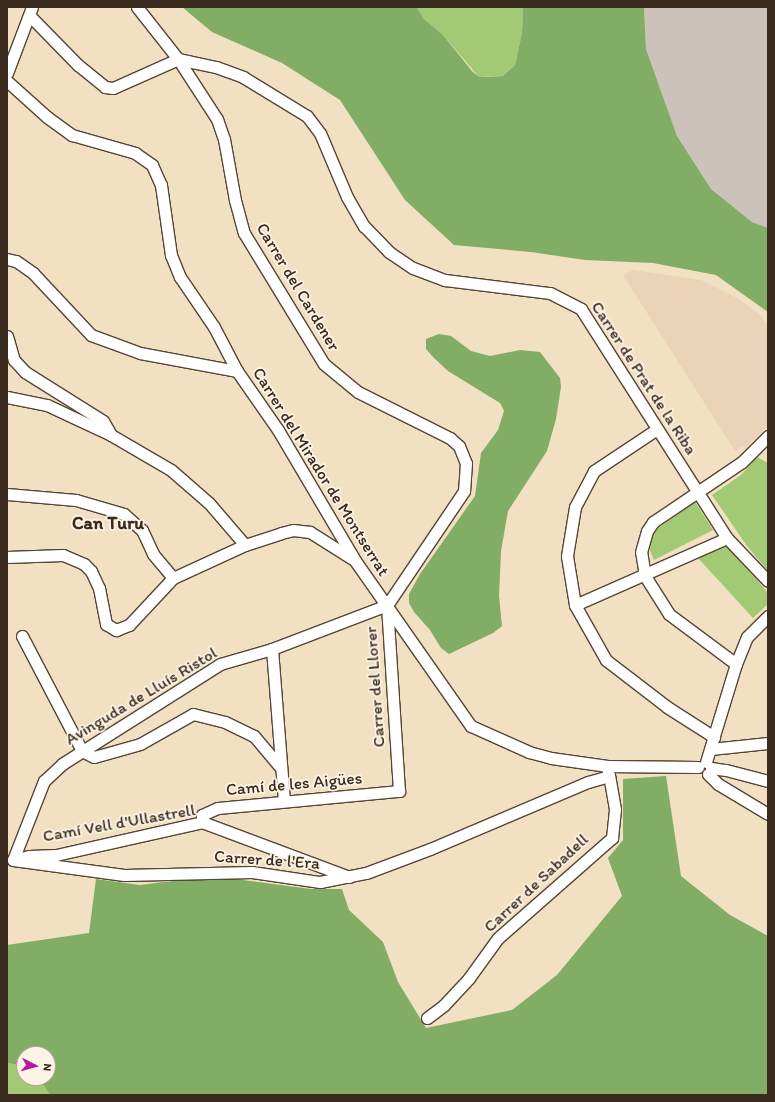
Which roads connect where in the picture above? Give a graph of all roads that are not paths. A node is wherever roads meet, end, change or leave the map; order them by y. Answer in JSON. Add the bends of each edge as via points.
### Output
{"nodes":[{"id":1,"x":136,"y":7,"type":"edge"},
{"id":2,"x":31,"y":11,"type":"edge"},
{"id":3,"x":178,"y":59,"type":"junction"},
{"id":4,"x":7,"y":73,"type":"edge"},
{"id":5,"x":7,"y":81,"type":"edge"},
{"id":6,"x":7,"y":259,"type":"edge"},
{"id":7,"x":7,"y":336,"type":"edge"},
{"id":8,"x":237,"y":371,"type":"junction"},
{"id":9,"x":7,"y":397,"type":"edge"},
{"id":10,"x":657,"y":429,"type":"junction"},
{"id":11,"x":111,"y":435,"type":"junction"},
{"id":12,"x":768,"y":436,"type":"edge"},
{"id":13,"x":699,"y":493,"type":"junction"},
{"id":14,"x":7,"y":494,"type":"edge"},
{"id":15,"x":727,"y":538,"type":"junction"},
{"id":16,"x":245,"y":544,"type":"junction"},
{"id":17,"x":7,"y":557,"type":"edge"},
{"id":18,"x":356,"y":562,"type":"junction"},
{"id":19,"x":645,"y":576,"type":"junction"},
{"id":20,"x":173,"y":578,"type":"junction"},
{"id":21,"x":768,"y":581,"type":"edge"},
{"id":22,"x":387,"y":605,"type":"junction"},
{"id":23,"x":575,"y":605,"type":"junction"},
{"id":24,"x":768,"y":616,"type":"edge"},
{"id":25,"x":22,"y":636,"type":"dead end"},
{"id":26,"x":272,"y":649,"type":"junction"},
{"id":27,"x":736,"y":664,"type":"junction"},
{"id":28,"x":714,"y":737,"type":"junction"},
{"id":29,"x":768,"y":743,"type":"edge"},
{"id":30,"x":711,"y":749,"type":"junction"},
{"id":31,"x":82,"y":751,"type":"junction"},
{"id":32,"x":281,"y":768,"type":"junction"},
{"id":33,"x":706,"y":768,"type":"junction"},
{"id":34,"x":608,"y":771,"type":"junction"},
{"id":35,"x":768,"y":781,"type":"edge"},
{"id":36,"x":399,"y":791,"type":"joint"},
{"id":37,"x":284,"y":800,"type":"junction"},
{"id":38,"x":768,"y":814,"type":"edge"},
{"id":39,"x":202,"y":822,"type":"junction"},
{"id":40,"x":10,"y":861,"type":"edge"},
{"id":41,"x":349,"y":877,"type":"junction"},
{"id":42,"x":427,"y":1018,"type":"dead end"}],
"edges":[{"from":1,"to":3,"type":"street","name":"Carrer del Cardener"},
{"from":2,"to":3,"type":"street","via":[[78,65],[105,87],[113,88]]},
{"from":2,"to":4,"type":"street"},
{"from":3,"to":10,"type":"street","name":"Carrer de Prat de la Riba","via":[[216,67],[242,77],[307,116],[320,133],[344,190],[364,226],[389,252],[413,268],[445,280],[550,293],[581,309]]},
{"from":3,"to":22,"type":"street","name":"Carrer del Cardener","via":[[217,119],[226,146],[235,200],[244,233],[324,364],[358,392],[450,438],[459,446],[466,463],[464,492]]},
{"from":5,"to":8,"type":"street","name":"Carrer del Mirador de Montserrat","via":[[47,117],[72,135],[135,153],[152,165],[161,185],[173,264],[214,328]]},
{"from":6,"to":8,"type":"street","via":[[16,261],[33,273],[91,335],[140,353]]},
{"from":7,"to":11,"type":"street","via":[[14,360],[25,372],[103,421]]},
{"from":8,"to":18,"type":"street","name":"Carrer del Mirador de Montserrat","via":[[278,430]]},
{"from":9,"to":11,"type":"street","via":[[47,405]]},
{"from":10,"to":13,"type":"street","name":"Carrer de Prat de la Riba"},
{"from":10,"to":23,"type":"street","via":[[594,472],[575,507],[567,556]]},
{"from":11,"to":16,"type":"street","via":[[171,470],[209,503]]},
{"from":12,"to":13,"type":"street","via":[[742,462]]},
{"from":13,"to":15,"type":"street","name":"Carrer de Prat de la Riba"},
{"from":13,"to":19,"type":"street","via":[[653,522],[647,531],[641,552]]},
{"from":14,"to":20,"type":"street","via":[[76,500],[124,514],[142,530],[153,554]]},
{"from":15,"to":19,"type":"street"},
{"from":15,"to":21,"type":"street","name":"Carrer de Prat de la Riba"},
{"from":16,"to":18,"type":"street","via":[[281,533],[302,530],[318,534]]},
{"from":16,"to":20,"type":"street"},
{"from":17,"to":20,"type":"street","via":[[63,555],[84,564],[91,571],[99,588],[106,624],[116,630],[129,625]]},
{"from":18,"to":22,"type":"street","name":"Carrer del Mirador de Montserrat"},
{"from":19,"to":23,"type":"street"},
{"from":19,"to":27,"type":"street","via":[[669,614]]},
{"from":22,"to":26,"type":"street","name":"Avinguda de Lluís Ristol"},
{"from":22,"to":34,"type":"street","name":"Carrer del Mirador de Montserrat","via":[[471,726],[529,752]]},
{"from":22,"to":36,"type":"street","name":"Carrer del Llorer"},
{"from":23,"to":28,"type":"street","via":[[606,660],[667,707]]},
{"from":24,"to":27,"type":"street","via":[[747,637]]},
{"from":25,"to":31,"type":"street"},
{"from":26,"to":31,"type":"street","name":"Avinguda de Lluís Ristol","via":[[220,664]]},
{"from":26,"to":32,"type":"street"},
{"from":27,"to":28,"type":"street"},
{"from":28,"to":30,"type":"street"},
{"from":29,"to":30,"type":"street"},
{"from":30,"to":33,"type":"street"},
{"from":31,"to":32,"type":"street","via":[[94,757],[140,744],[193,714],[225,722],[254,736]]},
{"from":31,"to":40,"type":"street","name":"Avinguda de Lluís Ristol","via":[[44,781]]},
{"from":32,"to":37,"type":"street"},
{"from":33,"to":34,"type":"street","name":"Carrer del Mirador de Montserrat"},
{"from":33,"to":35,"type":"street","name":"Carrer del Mirador de Montserrat","via":[[726,770]]},
{"from":33,"to":38,"type":"street","via":[[718,784]]},
{"from":34,"to":41,"type":"street","name":"Carrer de l'Era","via":[[588,782],[430,849],[366,874]]},
{"from":34,"to":42,"type":"street","name":"Carrer de Sabadell","via":[[615,809],[612,838],[498,938],[470,978],[444,1005]]},
{"from":36,"to":37,"type":"street","name":"Camí de les Aigües"},
{"from":37,"to":39,"type":"street","name":"Camí de les Aigües","via":[[208,810],[202,815]]},
{"from":39,"to":40,"type":"street","name":"Camí Vell d'Ullastrell","via":[[56,855],[29,856]]},
{"from":39,"to":41,"type":"street","name":"Camí Vell d'Ullastrell"},
{"from":40,"to":41,"type":"street","name":"Carrer de l'Era","via":[[124,875],[252,872],[320,882]]}]}
